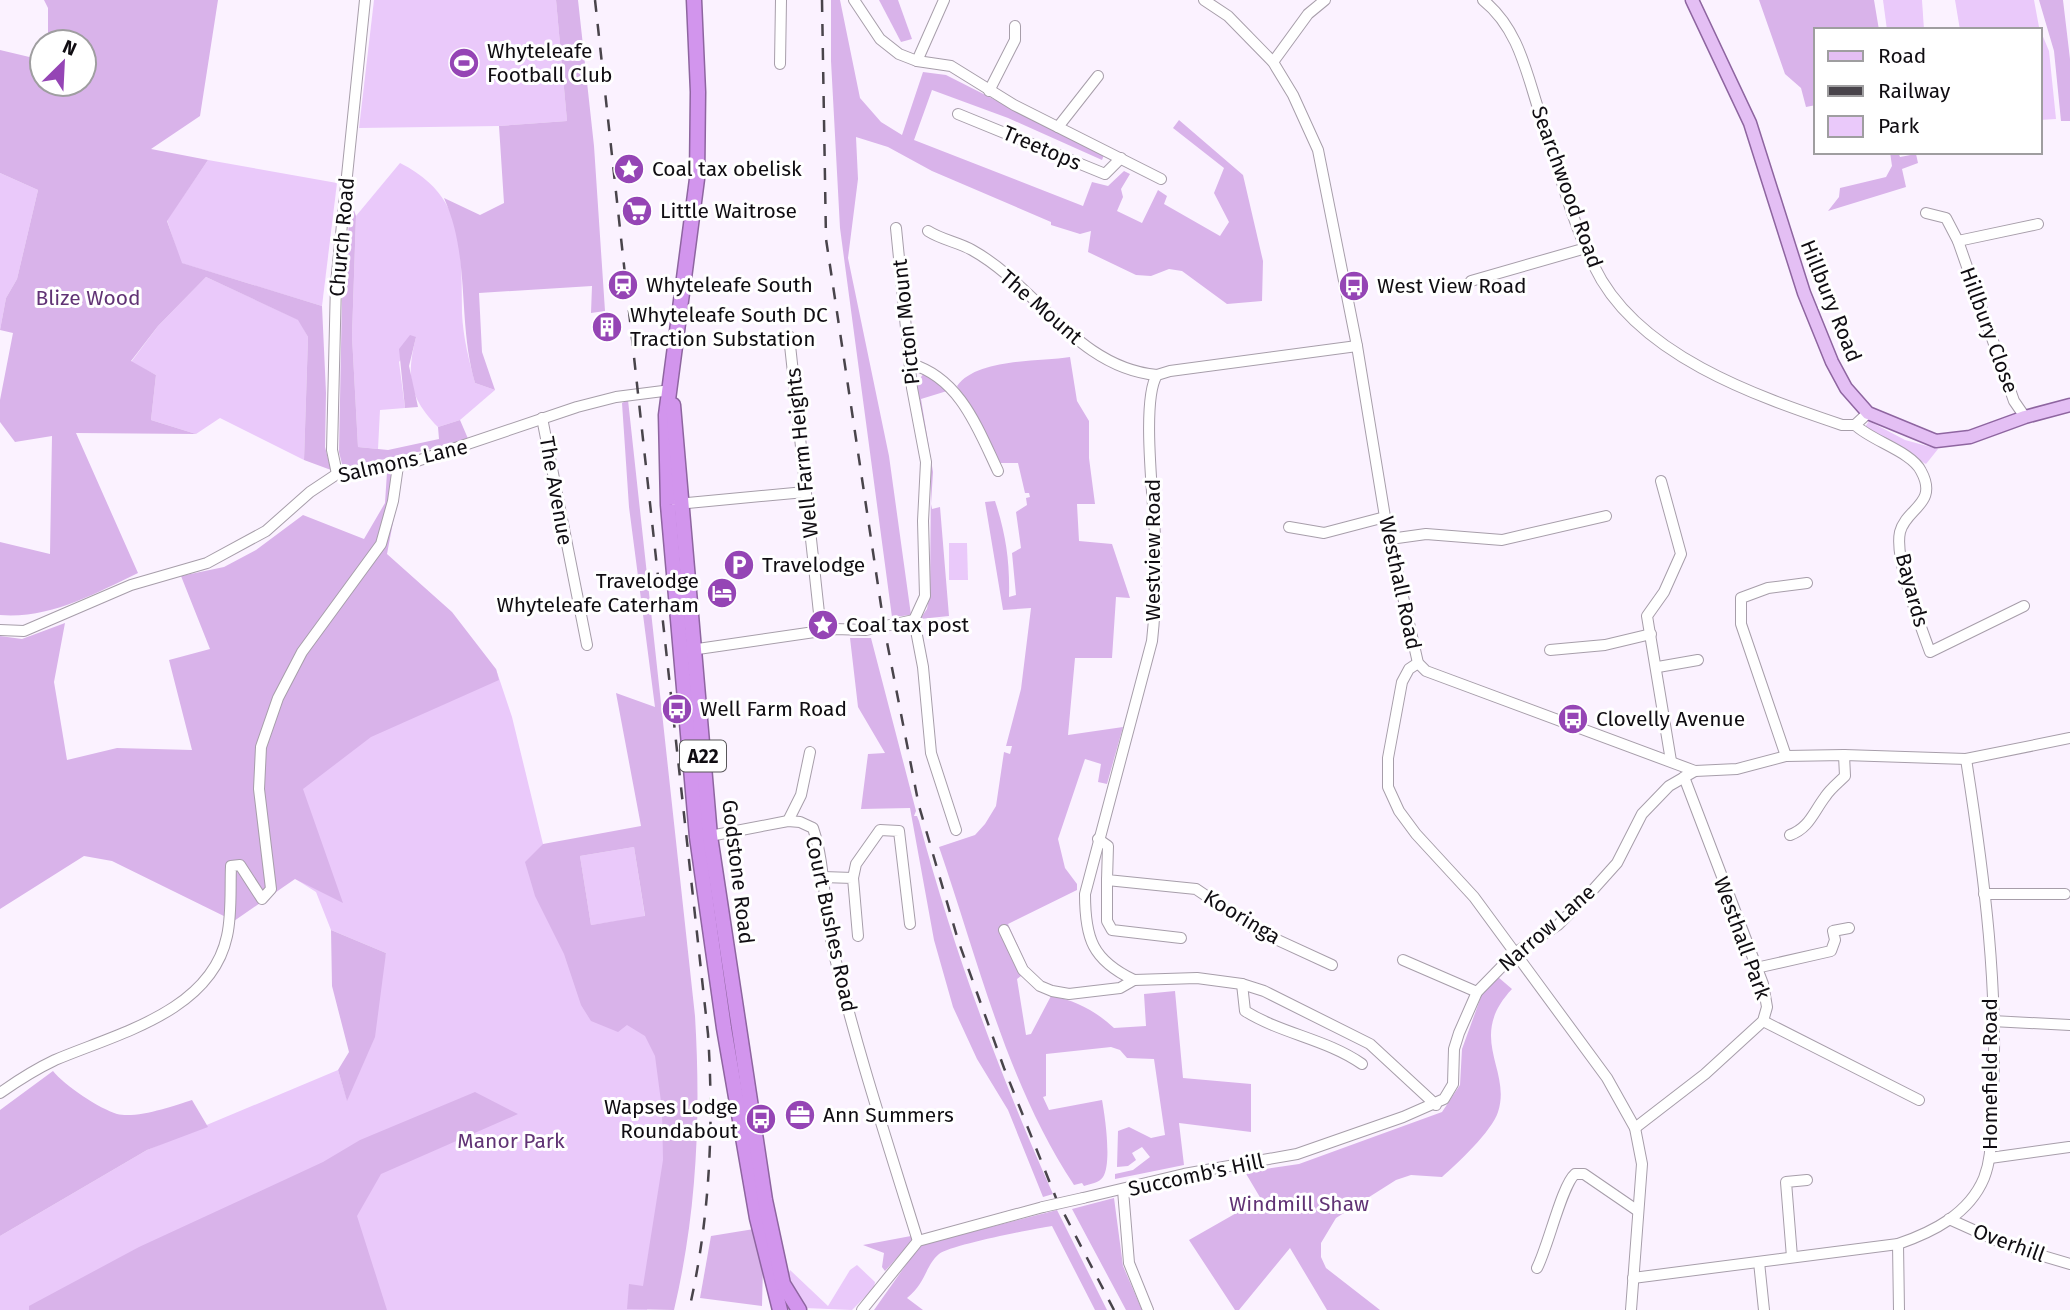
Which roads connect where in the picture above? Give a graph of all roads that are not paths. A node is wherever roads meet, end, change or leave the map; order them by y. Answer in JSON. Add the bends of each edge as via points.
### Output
{"nodes":[{"id":1,"x":365,"y":0,"type":"edge"},
{"id":2,"x":694,"y":0,"type":"edge"},
{"id":3,"x":781,"y":0,"type":"edge"},
{"id":4,"x":854,"y":0,"type":"edge"},
{"id":5,"x":944,"y":0,"type":"edge"},
{"id":6,"x":1204,"y":0,"type":"edge"},
{"id":7,"x":1325,"y":0,"type":"edge"},
{"id":8,"x":1483,"y":0,"type":"edge"},
{"id":9,"x":1692,"y":0,"type":"edge"},
{"id":10,"x":1014,"y":26,"type":"dead end"},
{"id":11,"x":918,"y":61,"type":"junction"},
{"id":12,"x":1273,"y":62,"type":"junction"},
{"id":13,"x":780,"y":64,"type":"dead end"},
{"id":14,"x":1097,"y":76,"type":"dead end"},
{"id":15,"x":989,"y":90,"type":"junction"},
{"id":16,"x":958,"y":114,"type":"dead end"},
{"id":17,"x":1058,"y":127,"type":"junction"},
{"id":18,"x":1121,"y":158,"type":"junction"},
{"id":19,"x":1161,"y":179,"type":"dead end"},
{"id":20,"x":1926,"y":213,"type":"dead end"},
{"id":21,"x":2038,"y":224,"type":"dead end"},
{"id":22,"x":896,"y":228,"type":"dead end"},
{"id":23,"x":928,"y":231,"type":"dead end"},
{"id":24,"x":1958,"y":241,"type":"junction"},
{"id":25,"x":1586,"y":248,"type":"junction"},
{"id":26,"x":1471,"y":281,"type":"dead end"},
{"id":27,"x":789,"y":336,"type":"dead end"},
{"id":28,"x":1357,"y":346,"type":"junction"},
{"id":29,"x":911,"y":364,"type":"junction"},
{"id":30,"x":1157,"y":375,"type":"junction"},
{"id":31,"x":671,"y":390,"type":"junction"},
{"id":32,"x":2070,"y":405,"type":"edge"},
{"id":33,"x":1868,"y":412,"type":"junction"},
{"id":34,"x":2025,"y":417,"type":"junction"},
{"id":35,"x":542,"y":418,"type":"junction"},
{"id":36,"x":1855,"y":425,"type":"junction"},
{"id":37,"x":398,"y":466,"type":"junction"},
{"id":38,"x":998,"y":471,"type":"dead end"},
{"id":39,"x":337,"y":474,"type":"junction"},
{"id":40,"x":1661,"y":481,"type":"dead end"},
{"id":41,"x":805,"y":492,"type":"junction"},
{"id":42,"x":674,"y":504,"type":"junction"},
{"id":43,"x":1606,"y":516,"type":"dead end"},
{"id":44,"x":1385,"y":517,"type":"junction"},
{"id":45,"x":1289,"y":527,"type":"dead end"},
{"id":46,"x":1390,"y":539,"type":"junction"},
{"id":47,"x":1807,"y":583,"type":"dead end"},
{"id":48,"x":2024,"y":606,"type":"dead end"},
{"id":49,"x":819,"y":613,"type":"dead end"},
{"id":50,"x":914,"y":620,"type":"junction"},
{"id":51,"x":0,"y":630,"type":"edge"},
{"id":52,"x":1651,"y":634,"type":"junction"},
{"id":53,"x":587,"y":645,"type":"dead end"},
{"id":54,"x":1550,"y":650,"type":"dead end"},
{"id":55,"x":687,"y":651,"type":"junction"},
{"id":56,"x":1698,"y":660,"type":"dead end"},
{"id":57,"x":1418,"y":663,"type":"junction"},
{"id":58,"x":1658,"y":667,"type":"junction"},
{"id":59,"x":2070,"y":738,"type":"edge"},
{"id":60,"x":810,"y":752,"type":"dead end"},
{"id":61,"x":1844,"y":755,"type":"junction"},
{"id":62,"x":1786,"y":756,"type":"junction"},
{"id":63,"x":1966,"y":760,"type":"junction"},
{"id":64,"x":1671,"y":761,"type":"junction"},
{"id":65,"x":1695,"y":771,"type":"junction"},
{"id":66,"x":1684,"y":777,"type":"junction"},
{"id":67,"x":788,"y":821,"type":"junction"},
{"id":68,"x":956,"y":830,"type":"dead end"},
{"id":69,"x":1790,"y":835,"type":"dead end"},
{"id":70,"x":710,"y":836,"type":"junction"},
{"id":71,"x":1098,"y":839,"type":"junction"},
{"id":72,"x":823,"y":877,"type":"junction"},
{"id":73,"x":853,"y":878,"type":"junction"},
{"id":74,"x":1107,"y":880,"type":"junction"},
{"id":75,"x":1984,"y":894,"type":"junction"},
{"id":76,"x":2066,"y":894,"type":"dead end"},
{"id":77,"x":910,"y":924,"type":"dead end"},
{"id":78,"x":1849,"y":928,"type":"dead end"},
{"id":79,"x":1004,"y":930,"type":"dead end"},
{"id":80,"x":858,"y":936,"type":"dead end"},
{"id":81,"x":1181,"y":938,"type":"dead end"},
{"id":82,"x":1516,"y":952,"type":"junction"},
{"id":83,"x":1403,"y":960,"type":"dead end"},
{"id":84,"x":722,"y":963,"type":"junction"},
{"id":85,"x":1332,"y":965,"type":"dead end"},
{"id":86,"x":1756,"y":968,"type":"junction"},
{"id":87,"x":1135,"y":980,"type":"junction"},
{"id":88,"x":1242,"y":984,"type":"junction"},
{"id":89,"x":1477,"y":992,"type":"junction"},
{"id":90,"x":1763,"y":1021,"type":"junction"},
{"id":91,"x":1993,"y":1021,"type":"junction"},
{"id":92,"x":2070,"y":1025,"type":"edge"},
{"id":93,"x":1362,"y":1064,"type":"dead end"},
{"id":94,"x":0,"y":1093,"type":"edge"},
{"id":95,"x":1919,"y":1100,"type":"dead end"},
{"id":96,"x":1436,"y":1105,"type":"junction"},
{"id":97,"x":1635,"y":1128,"type":"junction"},
{"id":98,"x":2068,"y":1147,"type":"edge"},
{"id":99,"x":1990,"y":1158,"type":"junction"},
{"id":100,"x":1807,"y":1180,"type":"dead end"},
{"id":101,"x":1123,"y":1190,"type":"junction"},
{"id":102,"x":1638,"y":1211,"type":"junction"},
{"id":103,"x":763,"y":1218,"type":"junction"},
{"id":104,"x":1949,"y":1219,"type":"junction"},
{"id":105,"x":918,"y":1241,"type":"junction"},
{"id":106,"x":1898,"y":1244,"type":"junction"},
{"id":107,"x":1793,"y":1257,"type":"junction"},
{"id":108,"x":1759,"y":1262,"type":"junction"},
{"id":109,"x":2070,"y":1264,"type":"edge"},
{"id":110,"x":1537,"y":1268,"type":"dead end"},
{"id":111,"x":1633,"y":1278,"type":"junction"},
{"id":112,"x":780,"y":1310,"type":"edge"},
{"id":113,"x":799,"y":1310,"type":"edge"},
{"id":114,"x":862,"y":1310,"type":"edge"},
{"id":115,"x":1147,"y":1310,"type":"edge"},
{"id":116,"x":1631,"y":1310,"type":"edge"},
{"id":117,"x":1764,"y":1310,"type":"edge"},
{"id":118,"x":1899,"y":1310,"type":"edge"}],
"edges":[{"from":1,"to":39,"type":"street","name":"Church Road","via":[[336,283],[332,450]]},
{"from":2,"to":31,"type":"highway","name":"Godstone Road","number":"A22","via":[[697,179]]},
{"from":3,"to":13,"type":"street"},
{"from":4,"to":11,"type":"street","via":[[880,39]]},
{"from":5,"to":11,"type":"street"},
{"from":6,"to":12,"type":"street","name":"Westhall Road","via":[[1228,16]]},
{"from":7,"to":12,"type":"street","via":[[1308,14]]},
{"from":8,"to":25,"type":"street","name":"Searchwood Road","via":[[1513,33]]},
{"from":9,"to":33,"type":"main road","name":"Hillbury Road","via":[[1750,122],[1804,293],[1832,362],[1846,388]]},
{"from":10,"to":15,"type":"street","via":[[1015,40]]},
{"from":11,"to":15,"type":"street","via":[[951,66]]},
{"from":12,"to":28,"type":"street","name":"Westhall Road","via":[[1318,150]]},
{"from":14,"to":17,"type":"street"},
{"from":15,"to":17,"type":"street"},
{"from":16,"to":18,"type":"street","name":"Treetops","via":[[1105,174]]},
{"from":17,"to":18,"type":"street"},
{"from":18,"to":19,"type":"street"},
{"from":20,"to":24,"type":"street","name":"Hillbury Close","via":[[1946,218]]},
{"from":21,"to":24,"type":"street","name":"Hillbury Close"},
{"from":22,"to":29,"type":"street","name":"Picton Mount"},
{"from":23,"to":30,"type":"street","name":"The Mount","via":[[971,249],[1107,360]]},
{"from":24,"to":34,"type":"street","name":"Hillbury Close","via":[[2014,401]]},
{"from":25,"to":26,"type":"street"},
{"from":25,"to":36,"type":"street","name":"Searchwood Road","via":[[1594,268],[1625,311],[1683,357],[1759,398],[1842,425]]},
{"from":27,"to":41,"type":"street","name":"Well Farm Heights"},
{"from":28,"to":30,"type":"street"},
{"from":28,"to":44,"type":"street","name":"Westhall Road"},
{"from":29,"to":38,"type":"street","via":[[927,368],[950,387],[968,410]]},
{"from":29,"to":50,"type":"street","name":"Picton Mount","via":[[926,462],[925,596]]},
{"from":30,"to":71,"type":"street","name":"Westview Road","via":[[1150,401],[1156,606],[1152,641]]},
{"from":31,"to":35,"type":"street","name":"Salmons Lane","via":[[616,397]]},
{"from":31,"to":42,"type":"highway","name":"Godstone Road","number":"A22"},
{"from":32,"to":34,"type":"main road","name":"Hillbury Road"},
{"from":33,"to":34,"type":"main road","name":"Hillbury Road","via":[[1936,441],[1970,437]]},
{"from":33,"to":36,"type":"street"},
{"from":35,"to":37,"type":"street","name":"Salmons Lane"},
{"from":35,"to":53,"type":"street","name":"The Avenue"},
{"from":36,"to":48,"type":"street","name":"Bayards","via":[[1910,458],[1921,469],[1926,484],[1925,499],[1900,531],[1900,547],[1904,575],[1930,652]]},
{"from":37,"to":39,"type":"street","name":"Salmons Lane"},
{"from":37,"to":94,"type":"street","via":[[381,544],[302,652],[278,698],[261,747],[259,789],[271,889],[262,899],[240,866],[231,866],[227,936],[216,964],[198,986],[167,1011],[53,1061]]},
{"from":39,"to":51,"type":"street","name":"Salmons Lane","via":[[265,531],[207,563],[131,585],[24,631]]},
{"from":40,"to":52,"type":"street","via":[[1681,554],[1647,616]]},
{"from":41,"to":42,"type":"street"},
{"from":41,"to":49,"type":"street","name":"Well Farm Heights"},
{"from":42,"to":55,"type":"highway","name":"Godstone Road","number":"A22"},
{"from":43,"to":46,"type":"street","via":[[1502,540],[1426,534]]},
{"from":44,"to":45,"type":"street","via":[[1324,533]]},
{"from":44,"to":46,"type":"street","name":"Westhall Road"},
{"from":46,"to":57,"type":"street","name":"Westhall Road"},
{"from":47,"to":62,"type":"street","via":[[1768,588],[1741,598],[1741,624]]},
{"from":50,"to":55,"type":"street"},
{"from":50,"to":68,"type":"street","via":[[931,753]]},
{"from":52,"to":54,"type":"street","via":[[1605,645]]},
{"from":52,"to":58,"type":"street"},
{"from":55,"to":70,"type":"highway","name":"Godstone Road","number":"A22"},
{"from":55,"to":84,"type":"highway","name":"Godstone Road","number":"A22","via":[[697,837]]},
{"from":56,"to":58,"type":"street"},
{"from":57,"to":64,"type":"street","name":"Westhall Road","via":[[1426,671],[1493,699]]},
{"from":57,"to":82,"type":"street","via":[[1402,682],[1388,758],[1388,787],[1416,834]]},
{"from":58,"to":64,"type":"street"},
{"from":59,"to":63,"type":"street","name":"Westhall Road"},
{"from":60,"to":67,"type":"street","via":[[802,795]]},
{"from":61,"to":62,"type":"street","name":"Westhall Road"},
{"from":61,"to":63,"type":"street","name":"Westhall Road"},
{"from":61,"to":69,"type":"street","via":[[1845,776],[1801,831]]},
{"from":62,"to":65,"type":"street","name":"Westhall Road","via":[[1737,769]]},
{"from":63,"to":75,"type":"street","name":"Homefield Road"},
{"from":64,"to":65,"type":"street","name":"Westhall Road"},
{"from":65,"to":66,"type":"street","name":"Narrow Lane"},
{"from":66,"to":82,"type":"street","name":"Narrow Lane","via":[[1642,814],[1617,863],[1591,891],[1558,925]]},
{"from":66,"to":86,"type":"street","name":"Westhall Park"},
{"from":67,"to":70,"type":"street","name":"Court Bushes Road"},
{"from":67,"to":72,"type":"street","name":"Court Bushes Road","via":[[813,828]]},
{"from":70,"to":84,"type":"highway","name":"Godstone Road","number":"A22"},
{"from":71,"to":74,"type":"street","via":[[1108,846]]},
{"from":71,"to":87,"type":"street","name":"Westview Road","via":[[1085,894],[1087,936],[1098,953]]},
{"from":72,"to":73,"type":"street"},
{"from":72,"to":105,"type":"street","name":"Court Bushes Road","via":[[832,945],[852,1025]]},
{"from":73,"to":77,"type":"street","via":[[856,864],[880,830],[899,831]]},
{"from":73,"to":80,"type":"street"},
{"from":74,"to":81,"type":"street","via":[[1107,921],[1112,930]]},
{"from":74,"to":85,"type":"street","name":"Kooringa","via":[[1196,889],[1258,931]]},
{"from":75,"to":76,"type":"street"},
{"from":75,"to":91,"type":"street","name":"Homefield Road"},
{"from":78,"to":86,"type":"street","via":[[1833,931],[1831,950]]},
{"from":79,"to":87,"type":"street","via":[[1023,970],[1052,991],[1069,994],[1120,988]]},
{"from":82,"to":89,"type":"street","name":"Narrow Lane"},
{"from":82,"to":97,"type":"street","via":[[1607,1078]]},
{"from":83,"to":89,"type":"street"},
{"from":84,"to":103,"type":"highway","name":"Godstone Road","number":"A22"},
{"from":86,"to":90,"type":"street","name":"Westhall Park","via":[[1767,1007]]},
{"from":87,"to":88,"type":"street","via":[[1197,978]]},
{"from":88,"to":93,"type":"street","via":[[1245,1011],[1315,1038]]},
{"from":88,"to":96,"type":"street","via":[[1370,1044]]},
{"from":89,"to":96,"type":"street","via":[[1454,1049],[1453,1084]]},
{"from":90,"to":95,"type":"street"},
{"from":90,"to":97,"type":"street","name":"Westhall Park"},
{"from":91,"to":92,"type":"street"},
{"from":91,"to":99,"type":"street","name":"Homefield Road"},
{"from":96,"to":101,"type":"street","name":"Succomb's Hill","via":[[1297,1154]]},
{"from":97,"to":102,"type":"street","via":[[1642,1164]]},
{"from":98,"to":99,"type":"street"},
{"from":99,"to":104,"type":"street","name":"Homefield Road","via":[[1976,1190]]},
{"from":100,"to":107,"type":"street","via":[[1786,1182]]},
{"from":101,"to":105,"type":"street","name":"Succomb's Hill","bridge":true},
{"from":101,"to":115,"type":"street","via":[[1129,1263]]},
{"from":102,"to":110,"type":"street","via":[[1584,1174],[1576,1174],[1563,1191],[1549,1245]]},
{"from":102,"to":111,"type":"street"},
{"from":103,"to":112,"type":"highway","name":"Godstone Road","number":"A22"},
{"from":103,"to":113,"type":"highway","name":"Godstone Road","number":"A22","via":[[783,1284]]},
{"from":104,"to":106,"type":"street","name":"Homefield Road","via":[[1933,1232]]},
{"from":104,"to":109,"type":"street","name":"Overhill","via":[[2009,1246]]},
{"from":105,"to":114,"type":"street"},
{"from":106,"to":107,"type":"street","name":"Homefield Road"},
{"from":106,"to":118,"type":"street"},
{"from":107,"to":108,"type":"street","name":"Homefield Road"},
{"from":108,"to":111,"type":"street","name":"Homefield Road"},
{"from":108,"to":117,"type":"street"},
{"from":111,"to":116,"type":"street"}]}
